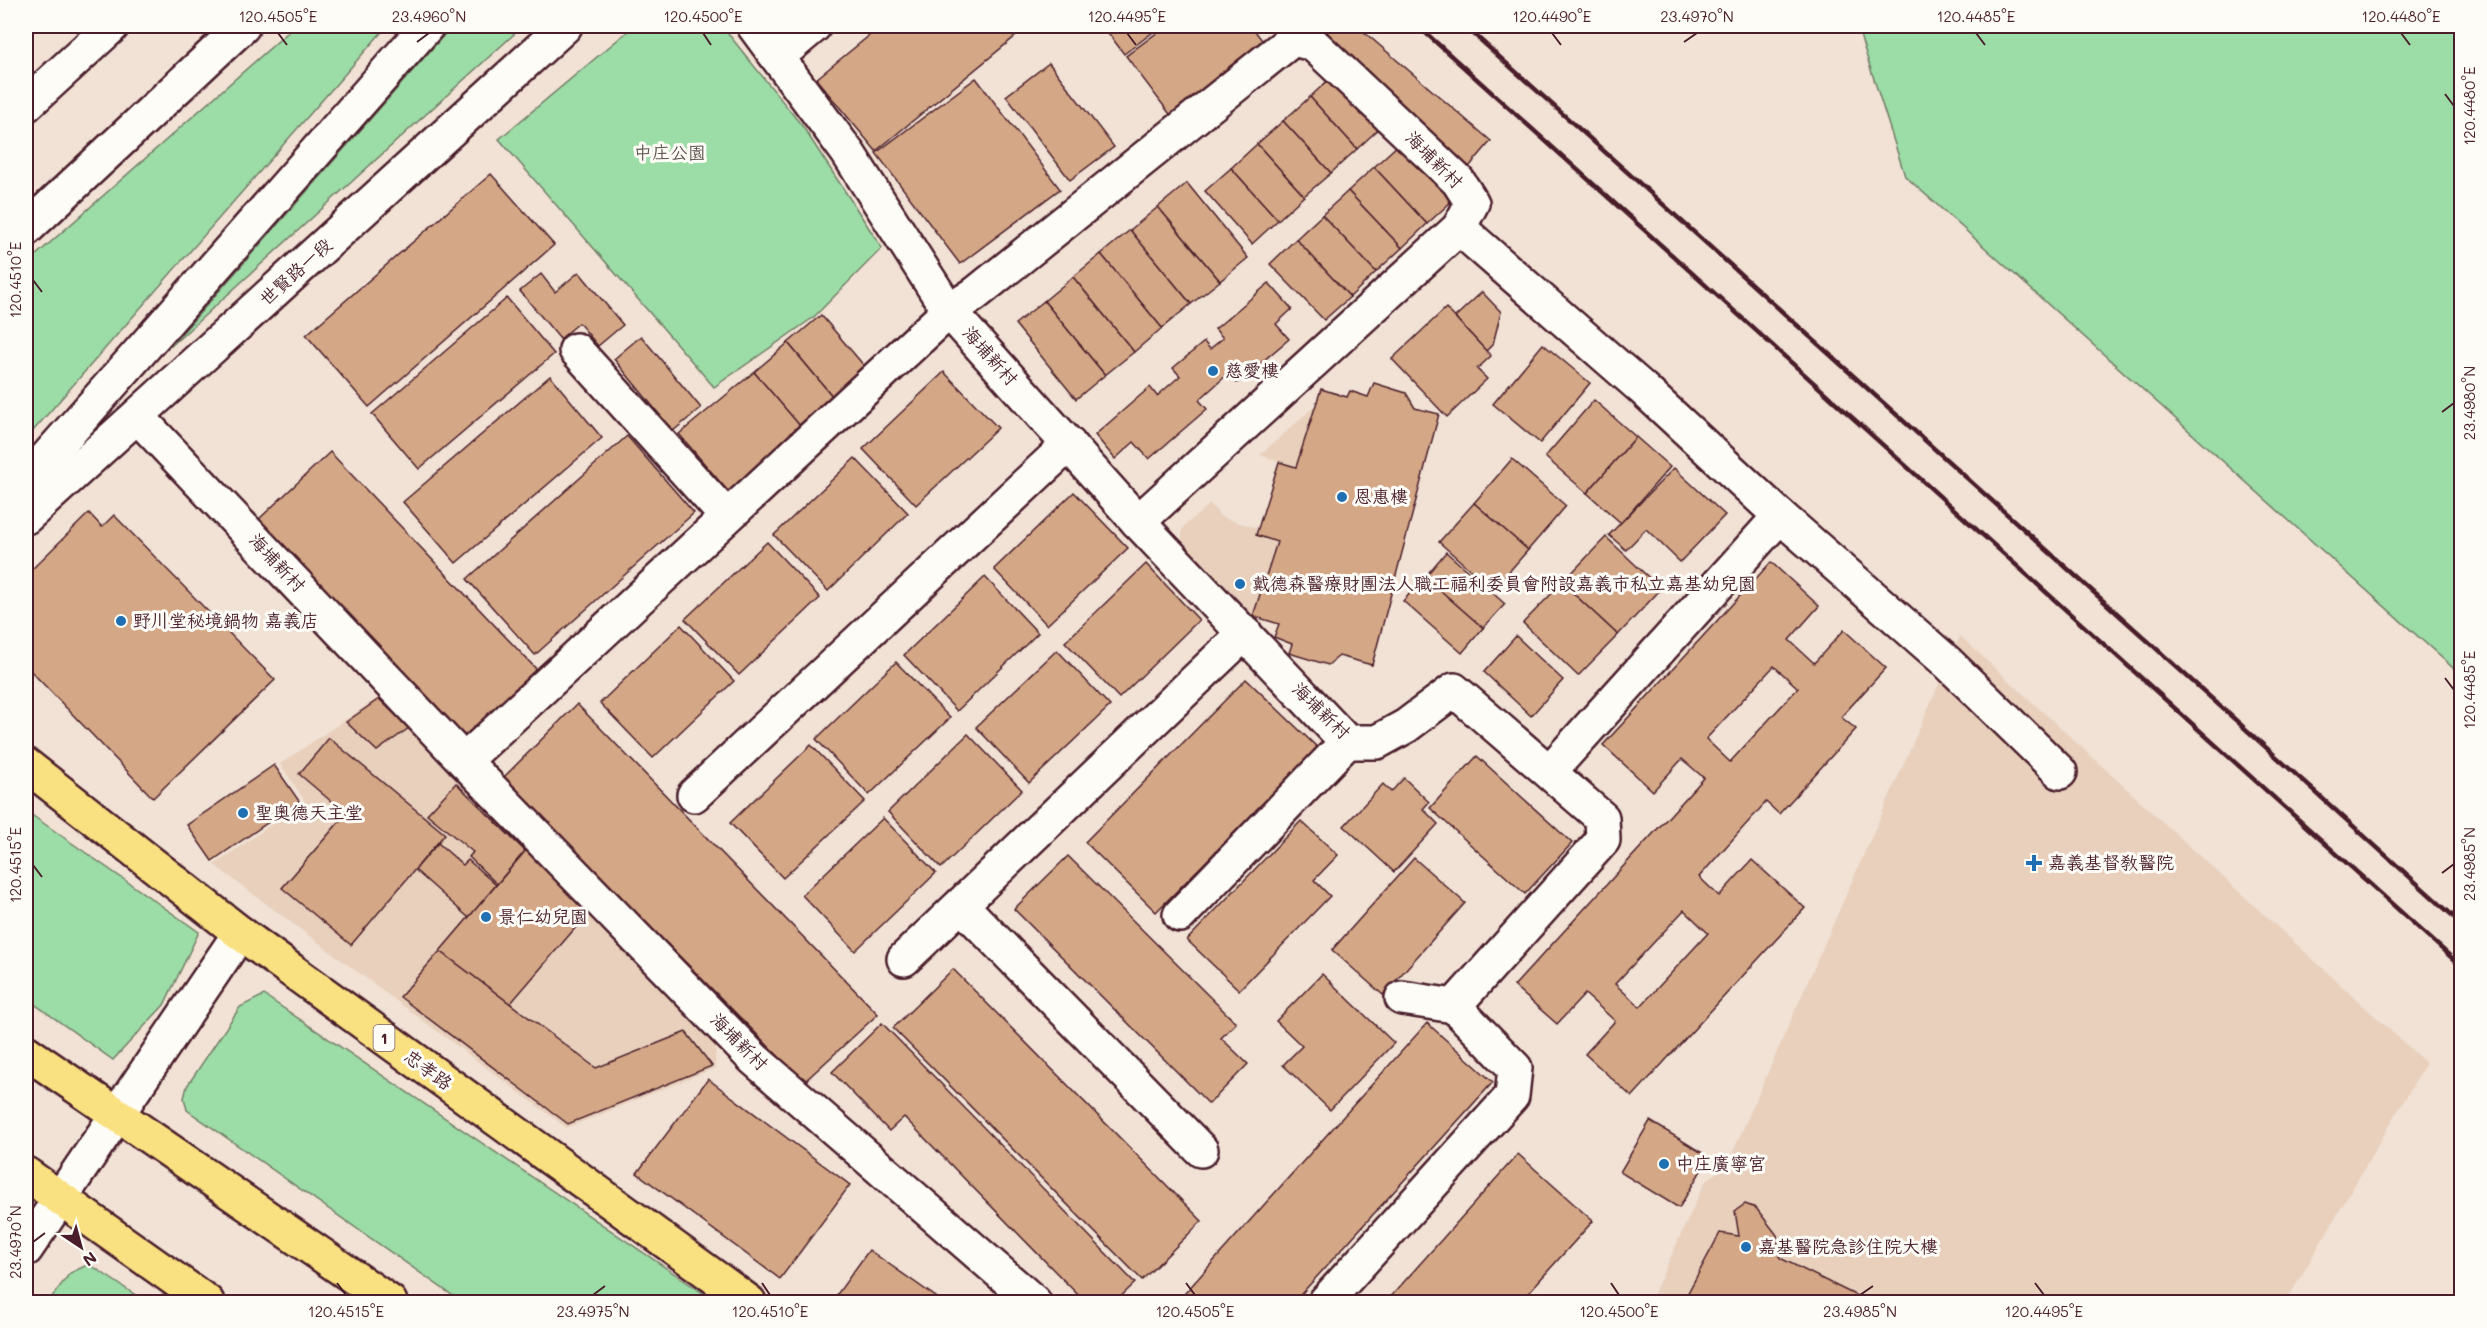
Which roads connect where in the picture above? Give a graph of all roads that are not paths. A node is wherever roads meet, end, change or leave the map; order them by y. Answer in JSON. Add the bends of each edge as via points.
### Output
{"nodes":[{"id":1,"x":112,"y":26,"type":"edge"},
{"id":2,"x":243,"y":26,"type":"edge"},
{"id":3,"x":427,"y":26,"type":"edge"},
{"id":4,"x":566,"y":26,"type":"edge"},
{"id":5,"x":754,"y":26,"type":"edge"},
{"id":6,"x":814,"y":26,"type":"edge"},
{"id":7,"x":778,"y":56,"type":"junction"},
{"id":8,"x":26,"y":105,"type":"edge"},
{"id":9,"x":1459,"y":228,"type":"junction"},
{"id":10,"x":26,"y":229,"type":"edge"},
{"id":11,"x":949,"y":311,"type":"junction"},
{"id":12,"x":576,"y":350,"type":"dead end"},
{"id":13,"x":138,"y":417,"type":"junction"},
{"id":14,"x":1069,"y":444,"type":"junction"},
{"id":15,"x":26,"y":481,"type":"edge"},
{"id":16,"x":726,"y":516,"type":"junction"},
{"id":17,"x":1780,"y":516,"type":"junction"},
{"id":18,"x":26,"y":517,"type":"edge"},
{"id":19,"x":1138,"y":522,"type":"junction"},
{"id":20,"x":1245,"y":633,"type":"junction"},
{"id":21,"x":1347,"y":742,"type":"junction"},
{"id":22,"x":464,"y":761,"type":"junction"},
{"id":23,"x":26,"y":765,"type":"edge"},
{"id":24,"x":1550,"y":771,"type":"junction"},
{"id":25,"x":2060,"y":772,"type":"dead end"},
{"id":26,"x":694,"y":795,"type":"dead end"},
{"id":27,"x":961,"y":905,"type":"junction"},
{"id":28,"x":1180,"y":915,"type":"dead end"},
{"id":29,"x":240,"y":933,"type":"junction"},
{"id":30,"x":904,"y":959,"type":"dead end"},
{"id":31,"x":1402,"y":998,"type":"dead end"},
{"id":32,"x":1454,"y":1006,"type":"junction"},
{"id":33,"x":26,"y":1052,"type":"edge"},
{"id":34,"x":116,"y":1115,"type":"junction"},
{"id":35,"x":1201,"y":1150,"type":"dead end"},
{"id":36,"x":26,"y":1174,"type":"edge"},
{"id":37,"x":59,"y":1199,"type":"junction"},
{"id":38,"x":26,"y":1249,"type":"edge"},
{"id":39,"x":207,"y":1302,"type":"edge"},
{"id":40,"x":390,"y":1302,"type":"edge"},
{"id":41,"x":749,"y":1302,"type":"edge"},
{"id":42,"x":1034,"y":1302,"type":"edge"},
{"id":43,"x":1325,"y":1302,"type":"edge"}],
"edges":[{"from":1,"to":8,"type":"street"},
{"from":2,"to":10,"type":"street"},
{"from":3,"to":15,"type":"street"},
{"from":4,"to":13,"type":"street","name":"世賢路一段"},
{"from":5,"to":7,"type":"street","name":"海埔新村"},
{"from":6,"to":7,"type":"street"},
{"from":7,"to":11,"type":"street","name":"海埔新村","via":[[848,153]]},
{"from":9,"to":11,"type":"street","name":"海埔新村","via":[[1472,203],[1458,181],[1313,44],[1293,39]]},
{"from":9,"to":17,"type":"street","via":[[1642,387]]},
{"from":9,"to":19,"type":"street"},
{"from":11,"to":14,"type":"street","name":"海埔新村"},
{"from":11,"to":16,"type":"street","name":"海埔新村"},
{"from":12,"to":16,"type":"street"},
{"from":13,"to":18,"type":"street","name":"世賢路一段"},
{"from":13,"to":22,"type":"street","name":"海埔新村"},
{"from":14,"to":19,"type":"street","name":"海埔新村"},
{"from":14,"to":26,"type":"street"},
{"from":16,"to":22,"type":"street","name":"海埔新村"},
{"from":17,"to":24,"type":"street"},
{"from":17,"to":25,"type":"street","via":[[1948,663]]},
{"from":19,"to":20,"type":"street","name":"海埔新村"},
{"from":20,"to":21,"type":"street","name":"海埔新村"},
{"from":20,"to":27,"type":"street"},
{"from":21,"to":24,"type":"street","name":"海埔新村","via":[[1377,742],[1454,690]]},
{"from":21,"to":28,"type":"street"},
{"from":22,"to":42,"type":"street","name":"海埔新村","via":[[754,1059]]},
{"from":23,"to":29,"type":"main road","name":"忠孝路","number":"1"},
{"from":24,"to":32,"type":"street","name":"海埔新村","via":[[1602,818],[1603,840]]},
{"from":27,"to":30,"type":"street"},
{"from":27,"to":35,"type":"street"},
{"from":29,"to":34,"type":"street"},
{"from":29,"to":41,"type":"main road","name":"忠孝路","number":"1"},
{"from":31,"to":32,"type":"street"},
{"from":32,"to":43,"type":"street","via":[[1515,1068],[1512,1096]]},
{"from":33,"to":34,"type":"main road"},
{"from":34,"to":37,"type":"street"},
{"from":34,"to":40,"type":"main road"},
{"from":36,"to":37,"type":"main road"},
{"from":37,"to":38,"type":"street"},
{"from":37,"to":39,"type":"main road"}]}
